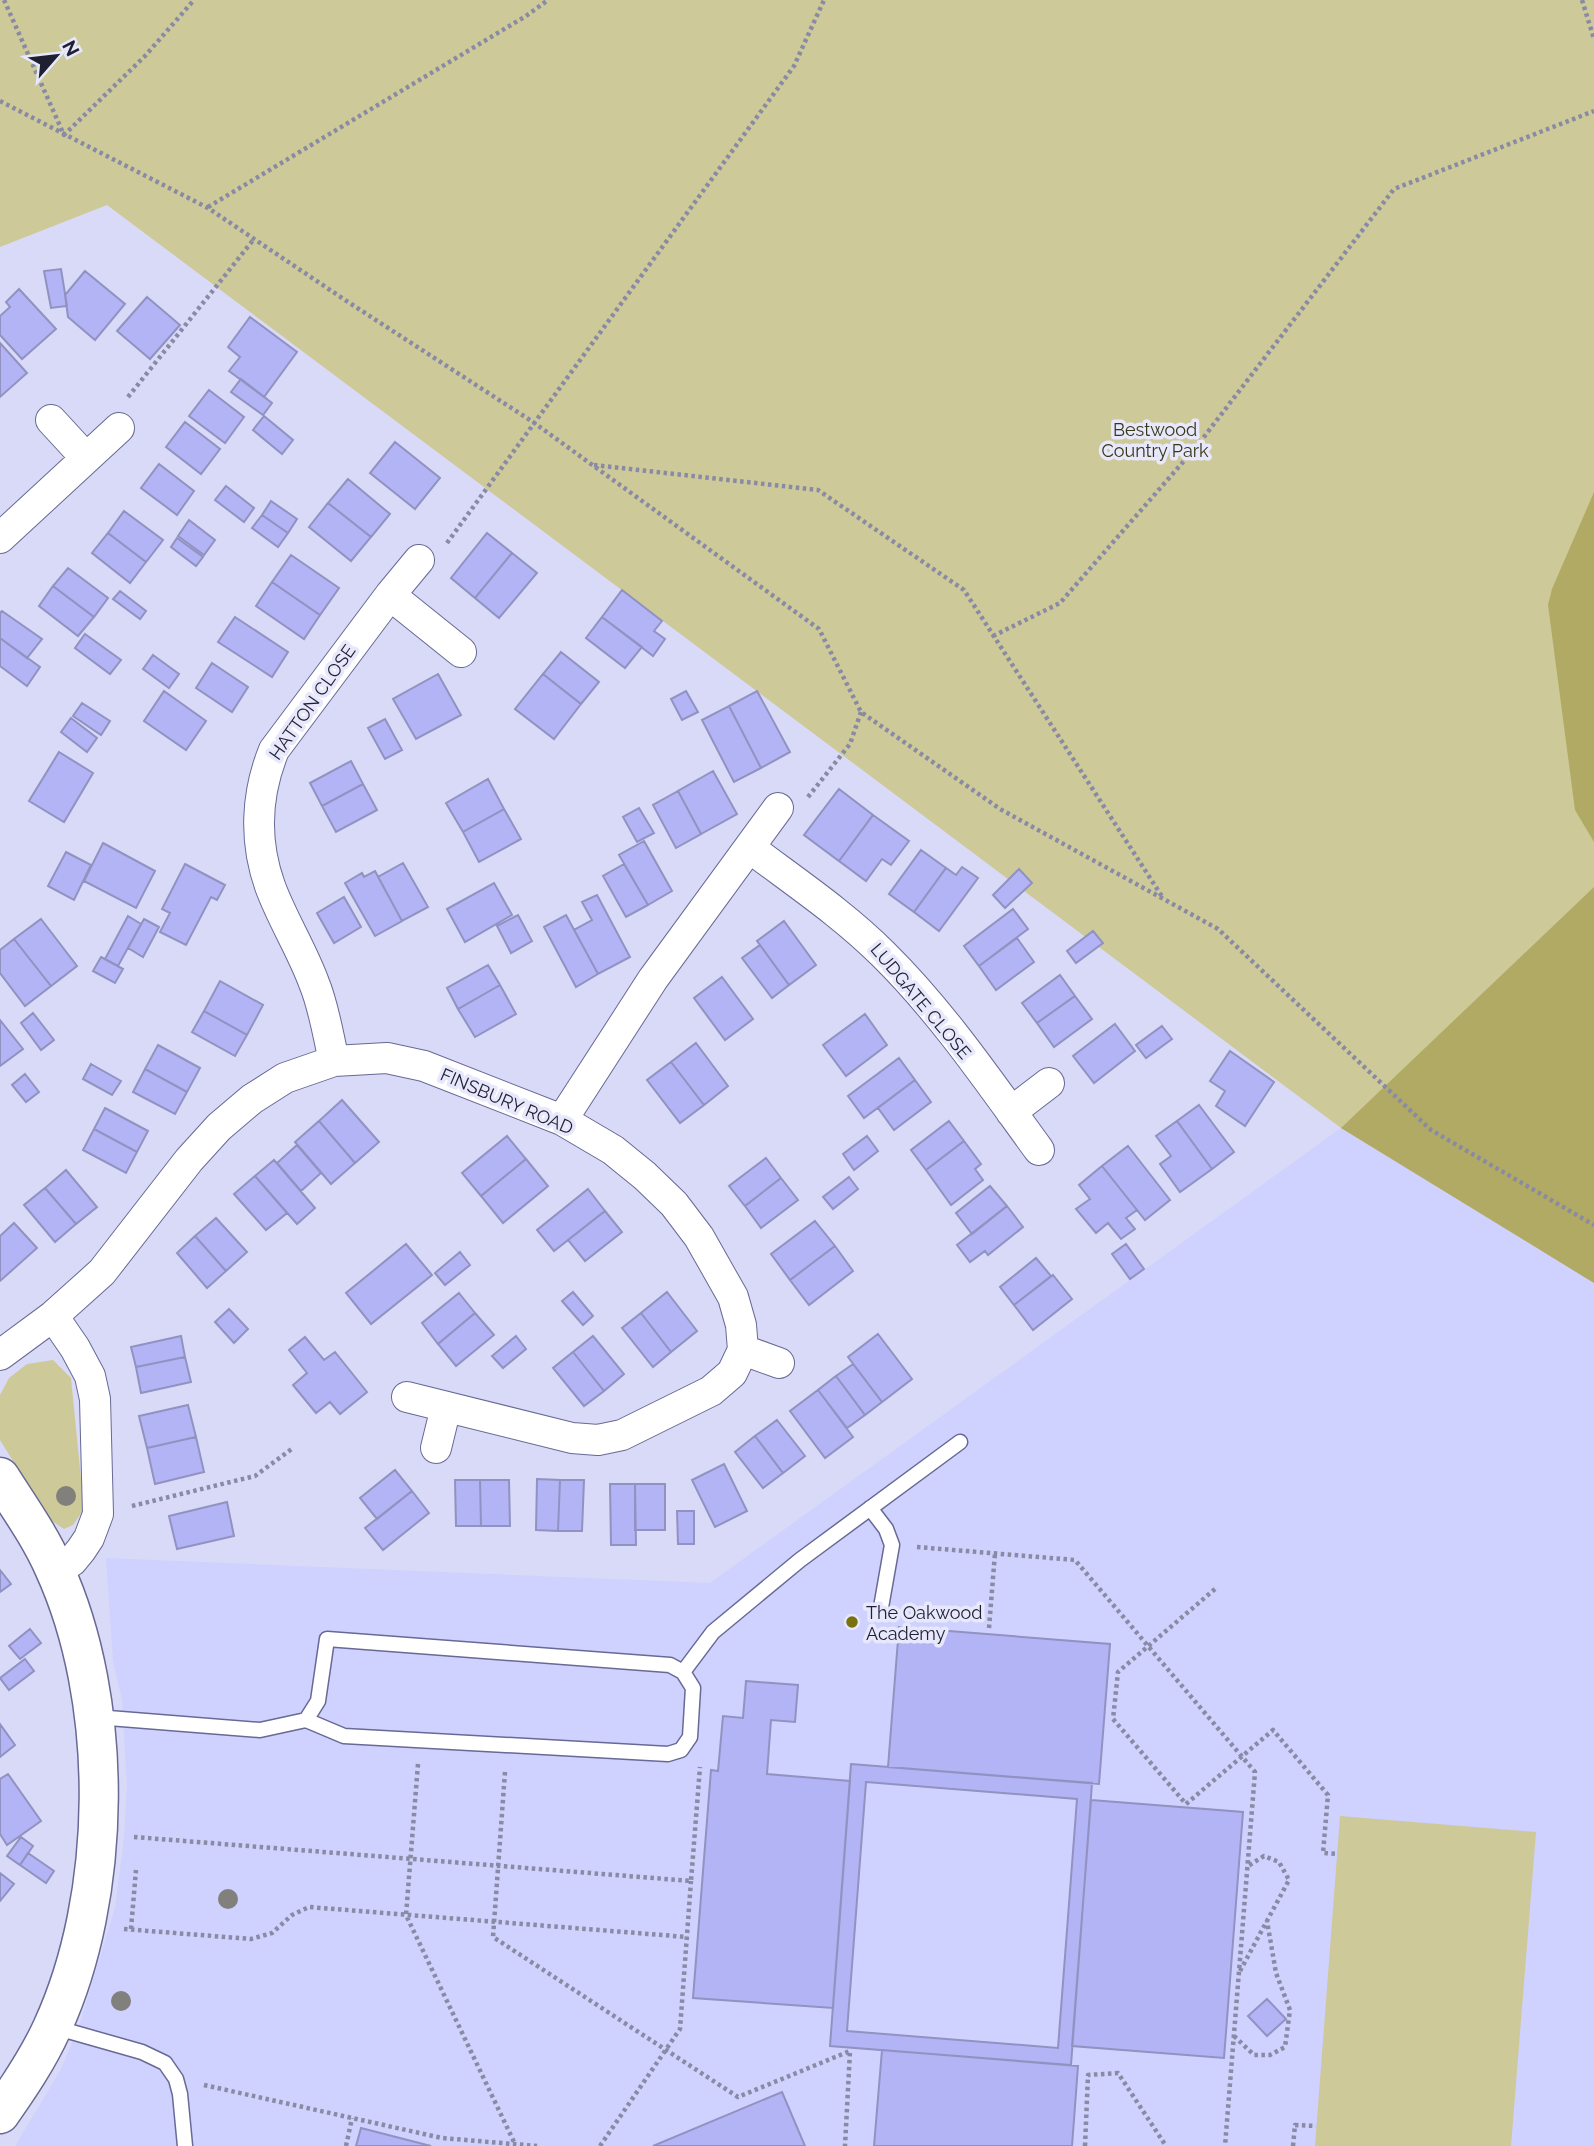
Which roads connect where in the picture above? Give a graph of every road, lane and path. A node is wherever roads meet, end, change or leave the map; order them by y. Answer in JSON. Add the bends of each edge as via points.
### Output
{"nodes":[{"id":1,"x":4,"y":0,"type":"edge"},
{"id":2,"x":194,"y":0,"type":"edge"},
{"id":3,"x":548,"y":0,"type":"edge"},
{"id":4,"x":824,"y":0,"type":"edge"},
{"id":5,"x":1582,"y":0,"type":"edge"},
{"id":6,"x":1594,"y":39,"type":"edge"},
{"id":7,"x":0,"y":101,"type":"edge"},
{"id":8,"x":1594,"y":111,"type":"edge"},
{"id":9,"x":64,"y":135,"type":"junction"},
{"id":10,"x":208,"y":208,"type":"junction"},
{"id":11,"x":254,"y":239,"type":"junction"},
{"id":12,"x":51,"y":420,"type":"dead end"},
{"id":13,"x":533,"y":422,"type":"junction"},
{"id":14,"x":119,"y":428,"type":"joint"},
{"id":15,"x":86,"y":458,"type":"junction"},
{"id":16,"x":593,"y":465,"type":"junction"},
{"id":17,"x":0,"y":538,"type":"edge"},
{"id":18,"x":419,"y":560,"type":"joint"},
{"id":19,"x":390,"y":596,"type":"junction"},
{"id":20,"x":993,"y":636,"type":"junction"},
{"id":21,"x":461,"y":652,"type":"dead end"},
{"id":22,"x":861,"y":712,"type":"junction"},
{"id":23,"x":779,"y":808,"type":"joint"},
{"id":24,"x":750,"y":848,"type":"junction"},
{"id":25,"x":1163,"y":899,"type":"junction"},
{"id":26,"x":334,"y":1060,"type":"junction"},
{"id":27,"x":1049,"y":1083,"type":"dead end"},
{"id":28,"x":1011,"y":1112,"type":"junction"},
{"id":29,"x":562,"y":1120,"type":"junction"},
{"id":30,"x":1039,"y":1150,"type":"dead end"},
{"id":31,"x":1594,"y":1225,"type":"edge"},
{"id":32,"x":52,"y":1315,"type":"junction"},
{"id":33,"x":743,"y":1350,"type":"junction"},
{"id":34,"x":0,"y":1355,"type":"edge"},
{"id":35,"x":779,"y":1363,"type":"dead end"},
{"id":36,"x":407,"y":1397,"type":"dead end"},
{"id":37,"x":446,"y":1407,"type":"junction"},
{"id":38,"x":960,"y":1442,"type":"dead end"},
{"id":39,"x":293,"y":1448,"type":"dead end"},
{"id":40,"x":436,"y":1448,"type":"dead end"},
{"id":41,"x":0,"y":1477,"type":"edge"},
{"id":42,"x":870,"y":1508,"type":"junction"},
{"id":43,"x":98,"y":1514,"type":"junction"},
{"id":44,"x":892,"y":1545,"type":"junction"},
{"id":45,"x":995,"y":1553,"type":"junction"},
{"id":46,"x":55,"y":1571,"type":"junction"},
{"id":47,"x":1215,"y":1589,"type":"dead end"},
{"id":48,"x":880,"y":1613,"type":"dead end"},
{"id":49,"x":989,"y":1629,"type":"dead end"},
{"id":50,"x":1148,"y":1646,"type":"junction"},
{"id":51,"x":683,"y":1672,"type":"junction"},
{"id":52,"x":94,"y":1717,"type":"junction"},
{"id":53,"x":306,"y":1720,"type":"junction"},
{"id":54,"x":690,"y":1737,"type":"junction"},
{"id":55,"x":419,"y":1740,"type":"junction"},
{"id":56,"x":507,"y":1745,"type":"junction"},
{"id":57,"x":1242,"y":1756,"type":"junction"},
{"id":58,"x":98,"y":1835,"type":"junction"},
{"id":59,"x":1338,"y":1854,"type":"dead end"},
{"id":60,"x":411,"y":1859,"type":"junction"},
{"id":61,"x":136,"y":1864,"type":"dead end"},
{"id":62,"x":498,"y":1866,"type":"junction"},
{"id":63,"x":1247,"y":1866,"type":"junction"},
{"id":64,"x":691,"y":1881,"type":"junction"},
{"id":65,"x":406,"y":1915,"type":"junction"},
{"id":66,"x":1267,"y":1921,"type":"junction"},
{"id":67,"x":494,"y":1922,"type":"junction"},
{"id":68,"x":85,"y":1926,"type":"junction"},
{"id":69,"x":131,"y":1929,"type":"junction"},
{"id":70,"x":687,"y":1937,"type":"junction"},
{"id":71,"x":1239,"y":1974,"type":"junction"},
{"id":72,"x":53,"y":2027,"type":"junction"},
{"id":73,"x":1234,"y":2036,"type":"junction"},
{"id":74,"x":666,"y":2050,"type":"junction"},
{"id":75,"x":176,"y":2079,"type":"junction"},
{"id":76,"x":0,"y":2114,"type":"edge"},
{"id":77,"x":352,"y":2118,"type":"junction"},
{"id":78,"x":1316,"y":2126,"type":"dead end"},
{"id":79,"x":515,"y":2144,"type":"edge"},
{"id":80,"x":185,"y":2146,"type":"edge"},
{"id":81,"x":346,"y":2146,"type":"edge"},
{"id":82,"x":537,"y":2146,"type":"edge"},
{"id":83,"x":600,"y":2146,"type":"edge"},
{"id":84,"x":845,"y":2146,"type":"edge"},
{"id":85,"x":1085,"y":2146,"type":"edge"},
{"id":86,"x":1166,"y":2146,"type":"edge"},
{"id":87,"x":1225,"y":2146,"type":"edge"},
{"id":88,"x":1293,"y":2146,"type":"edge"}],
"edges":[{"from":1,"to":9,"type":"path"},
{"from":2,"to":9,"type":"path"},
{"from":3,"to":10,"type":"path"},
{"from":4,"to":13,"type":"path","via":[[794,65]]},
{"from":5,"to":6,"type":"path"},
{"from":7,"to":9,"type":"path"},
{"from":8,"to":20,"type":"path","via":[[1394,189],[1197,446],[1059,603]]},
{"from":9,"to":10,"type":"path"},
{"from":10,"to":11,"type":"path"},
{"from":11,"to":13,"type":"path"},
{"from":11,"to":14,"type":"path","via":[[117,409]]},
{"from":12,"to":15,"type":"street"},
{"from":13,"to":16,"type":"path"},
{"from":13,"to":18,"type":"path","via":[[436,558]]},
{"from":14,"to":15,"type":"street"},
{"from":15,"to":17,"type":"street"},
{"from":16,"to":20,"type":"path","via":[[818,490],[964,590]]},
{"from":16,"to":22,"type":"path","via":[[819,629]]},
{"from":18,"to":19,"type":"street","name":"HATTON CLOSE"},
{"from":19,"to":21,"type":"street"},
{"from":19,"to":26,"type":"street","name":"HATTON CLOSE","via":[[274,750],[261,793],[264,868],[315,984]]},
{"from":20,"to":25,"type":"path"},
{"from":22,"to":23,"type":"path","via":[[850,744],[800,807]]},
{"from":22,"to":25,"type":"path","via":[[1000,809]]},
{"from":23,"to":24,"type":"street"},
{"from":24,"to":28,"type":"street","name":"LUDGATE CLOSE","via":[[884,955],[939,1017]]},
{"from":24,"to":29,"type":"street","via":[[653,979]]},
{"from":25,"to":31,"type":"path","via":[[1218,929],[1431,1130]]},
{"from":26,"to":29,"type":"street","name":"FINSBURY ROAD","via":[[387,1058],[424,1066]]},
{"from":26,"to":32,"type":"street","name":"FINSBURY ROAD","via":[[285,1078],[219,1127],[102,1272]]},
{"from":27,"to":28,"type":"street"},
{"from":28,"to":30,"type":"street","name":"LUDGATE CLOSE"},
{"from":29,"to":33,"type":"street","name":"FINSBURY ROAD","via":[[613,1150],[674,1204],[733,1297]]},
{"from":32,"to":34,"type":"street","name":"FINSBURY ROAD"},
{"from":32,"to":43,"type":"street","via":[[90,1376],[95,1399]]},
{"from":33,"to":35,"type":"street"},
{"from":33,"to":37,"type":"street","via":[[732,1373],[711,1391],[622,1435],[598,1440],[572,1438]]},
{"from":36,"to":37,"type":"street"},
{"from":37,"to":40,"type":"street"},
{"from":38,"to":42,"type":"lane"},
{"from":39,"to":43,"type":"path","via":[[255,1476]]},
{"from":41,"to":46,"type":"street","via":[[40,1538]]},
{"from":42,"to":44,"type":"lane"},
{"from":42,"to":51,"type":"lane","via":[[713,1632]]},
{"from":43,"to":46,"type":"street","via":[[81,1550]]},
{"from":44,"to":45,"type":"path"},
{"from":44,"to":48,"type":"lane"},
{"from":45,"to":49,"type":"path"},
{"from":45,"to":50,"type":"path","via":[[1075,1560]]},
{"from":46,"to":52,"type":"street","via":[[80,1638]]},
{"from":47,"to":50,"type":"path"},
{"from":50,"to":57,"type":"path"},
{"from":50,"to":57,"type":"path","via":[[1118,1672],[1113,1719],[1186,1804]]},
{"from":51,"to":53,"type":"lane","via":[[670,1665],[327,1639],[318,1701]]},
{"from":51,"to":54,"type":"lane","via":[[693,1688]]},
{"from":52,"to":53,"type":"lane","via":[[260,1730]]},
{"from":52,"to":58,"type":"street"},
{"from":53,"to":55,"type":"lane","via":[[344,1735]]},
{"from":54,"to":56,"type":"lane","via":[[681,1749],[668,1754]]},
{"from":54,"to":64,"type":"path","via":[[700,1765]]},
{"from":55,"to":56,"type":"lane"},
{"from":55,"to":60,"type":"path"},
{"from":56,"to":62,"type":"path"},
{"from":57,"to":59,"type":"path","via":[[1273,1730],[1328,1795],[1324,1853]]},
{"from":57,"to":63,"type":"path","via":[[1255,1772]]},
{"from":58,"to":60,"type":"path"},
{"from":58,"to":68,"type":"street"},
{"from":60,"to":62,"type":"path"},
{"from":60,"to":65,"type":"path"},
{"from":61,"to":69,"type":"path"},
{"from":62,"to":64,"type":"path"},
{"from":62,"to":67,"type":"path"},
{"from":63,"to":66,"type":"path","via":[[1264,1856],[1279,1862],[1289,1880]]},
{"from":63,"to":71,"type":"path"},
{"from":64,"to":70,"type":"path"},
{"from":65,"to":67,"type":"path"},
{"from":65,"to":69,"type":"path","via":[[309,1907],[272,1933],[251,1939]]},
{"from":65,"to":79,"type":"path"},
{"from":66,"to":71,"type":"path"},
{"from":66,"to":73,"type":"path","via":[[1276,1973],[1290,2010],[1285,2047],[1254,2055]]},
{"from":67,"to":70,"type":"path"},
{"from":67,"to":74,"type":"path","via":[[493,1937]]},
{"from":68,"to":69,"type":"path"},
{"from":68,"to":72,"type":"street"},
{"from":70,"to":74,"type":"path","via":[[680,2028]]},
{"from":71,"to":73,"type":"path"},
{"from":72,"to":75,"type":"lane","via":[[142,2052],[165,2063]]},
{"from":72,"to":76,"type":"street"},
{"from":73,"to":87,"type":"path"},
{"from":74,"to":83,"type":"path"},
{"from":74,"to":84,"type":"path","via":[[738,2097],[850,2051]]},
{"from":75,"to":77,"type":"path"},
{"from":75,"to":80,"type":"lane"},
{"from":77,"to":79,"type":"path","via":[[442,2138]]},
{"from":77,"to":81,"type":"path"},
{"from":78,"to":88,"type":"path","via":[[1295,2124]]},
{"from":79,"to":82,"type":"path"},
{"from":85,"to":86,"type":"path","via":[[1088,2075],[1118,2073]]}]}
